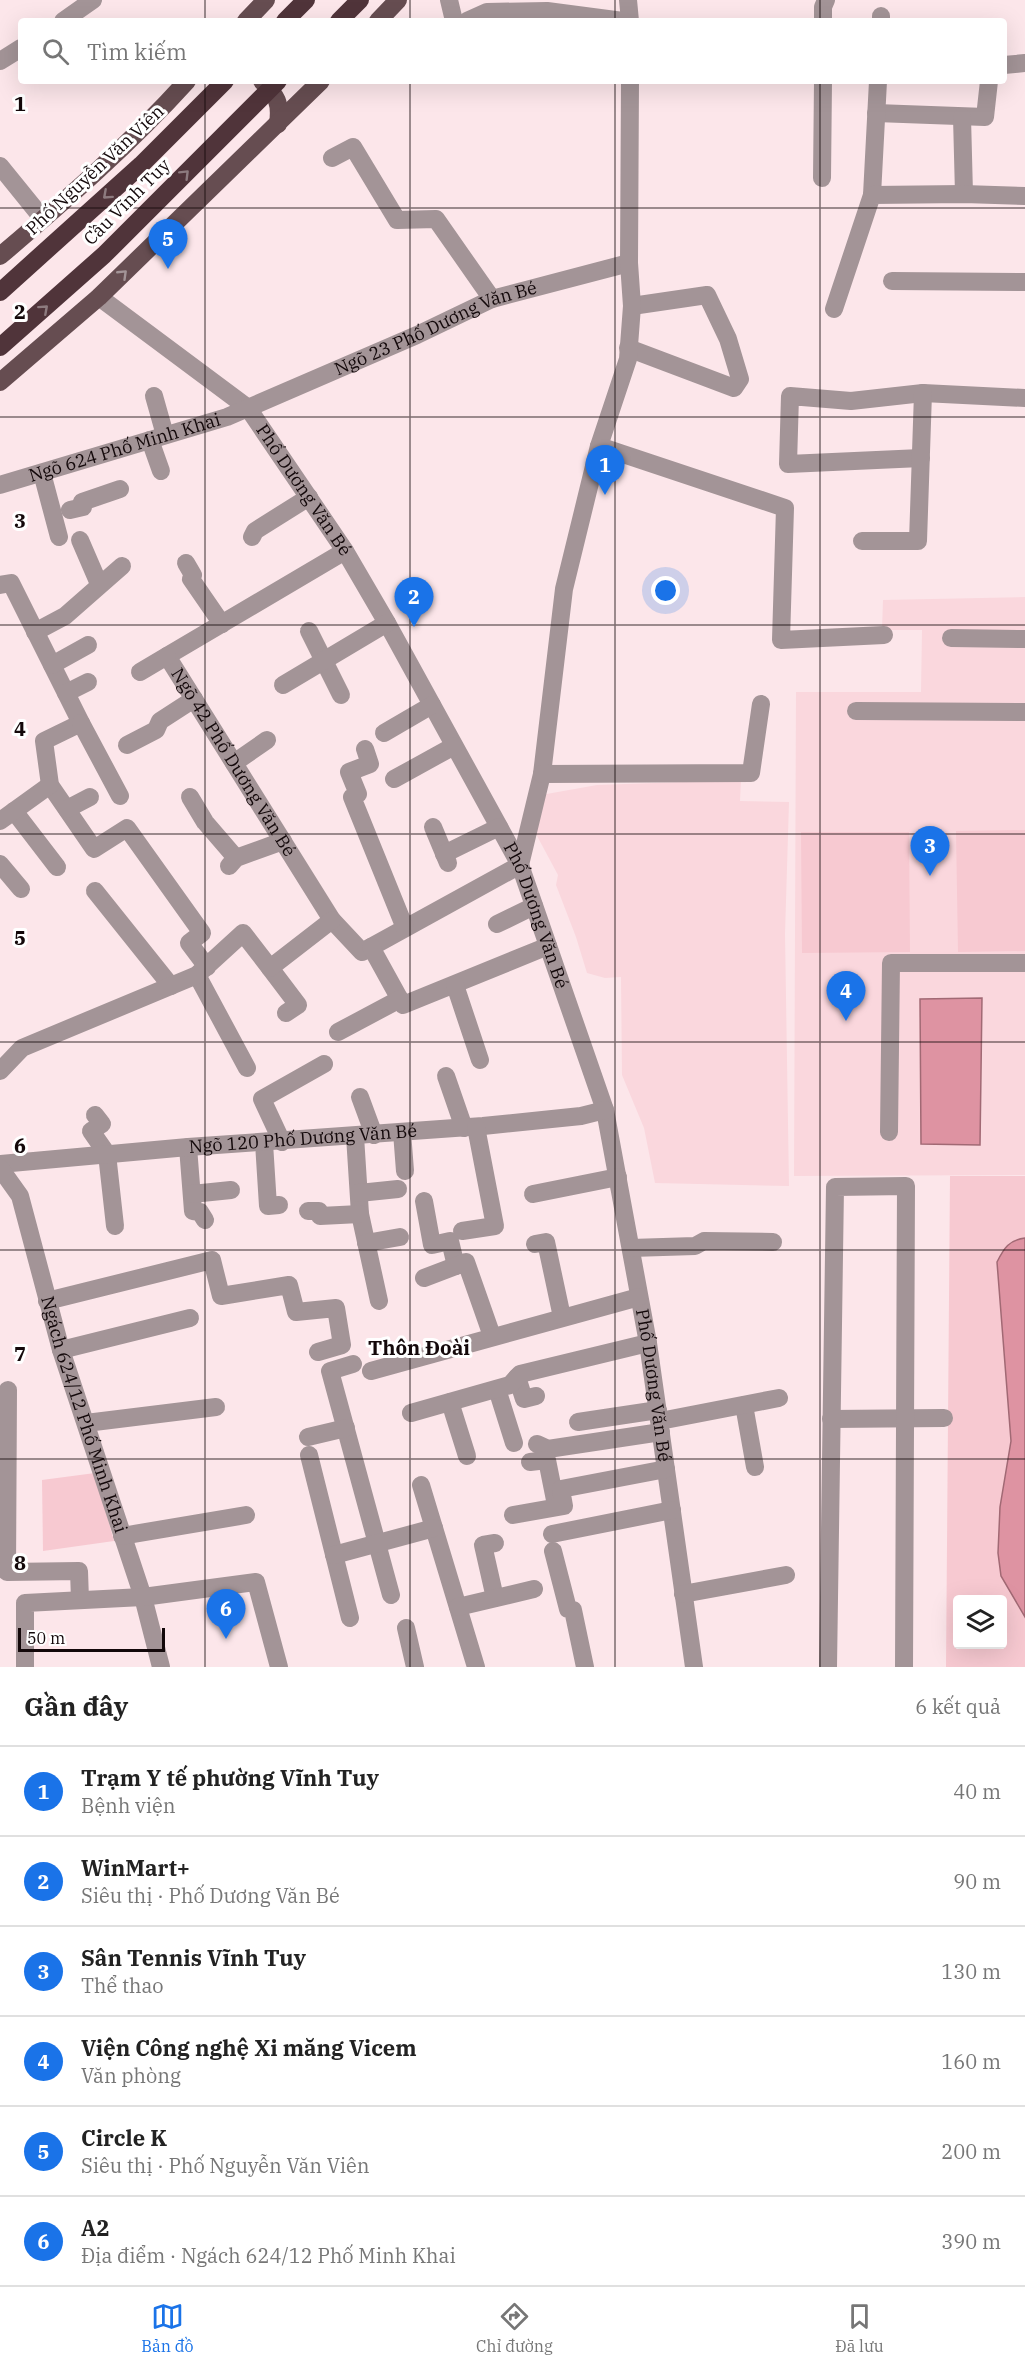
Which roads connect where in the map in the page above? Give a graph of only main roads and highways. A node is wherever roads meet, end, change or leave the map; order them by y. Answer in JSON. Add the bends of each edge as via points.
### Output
{"nodes":[{"id":1,"x":306,"y":0,"type":"edge"},
{"id":2,"x":360,"y":0,"type":"edge"},
{"id":3,"x":398,"y":0,"type":"edge"},
{"id":4,"x":265,"y":1,"type":"edge"},
{"id":5,"x":249,"y":18,"type":"edge"},
{"id":6,"x":266,"y":18,"type":"edge"},
{"id":7,"x":288,"y":18,"type":"edge"},
{"id":8,"x":342,"y":18,"type":"edge"},
{"id":9,"x":381,"y":18,"type":"edge"},
{"id":10,"x":184,"y":84,"type":"edge"},
{"id":11,"x":222,"y":84,"type":"edge"},
{"id":12,"x":265,"y":84,"type":"edge"},
{"id":13,"x":275,"y":84,"type":"edge"},
{"id":14,"x":318,"y":84,"type":"edge"},
{"id":15,"x":278,"y":124,"type":"junction"},
{"id":16,"x":0,"y":256,"type":"edge"},
{"id":17,"x":0,"y":292,"type":"edge"},
{"id":18,"x":0,"y":348,"type":"edge"},
{"id":19,"x":0,"y":382,"type":"edge"}],
"edges":[{"from":1,"to":7,"type":"highway"},
{"from":2,"to":8,"type":"highway"},
{"from":3,"to":9,"type":"main road"},
{"from":4,"to":5,"type":"main road"},
{"from":4,"to":6,"type":"main road","via":[[262,10]]},
{"from":10,"to":16,"type":"main road","name":"Phố Nguyễn Văn Viên"},
{"from":11,"to":17,"type":"highway","name":"Cầu Vĩnh Tuy","one_way":true,"via":[[141,165]]},
{"from":12,"to":15,"type":"main road","via":[[280,108]]},
{"from":18,"to":13,"type":"highway","name":"Cầu Vĩnh Tuy","one_way":true,"bridge":true,"via":[[104,255]]},
{"from":14,"to":15,"type":"main road"},
{"from":19,"to":15,"type":"main road","one_way":true,"via":[[99,297]]}]}
